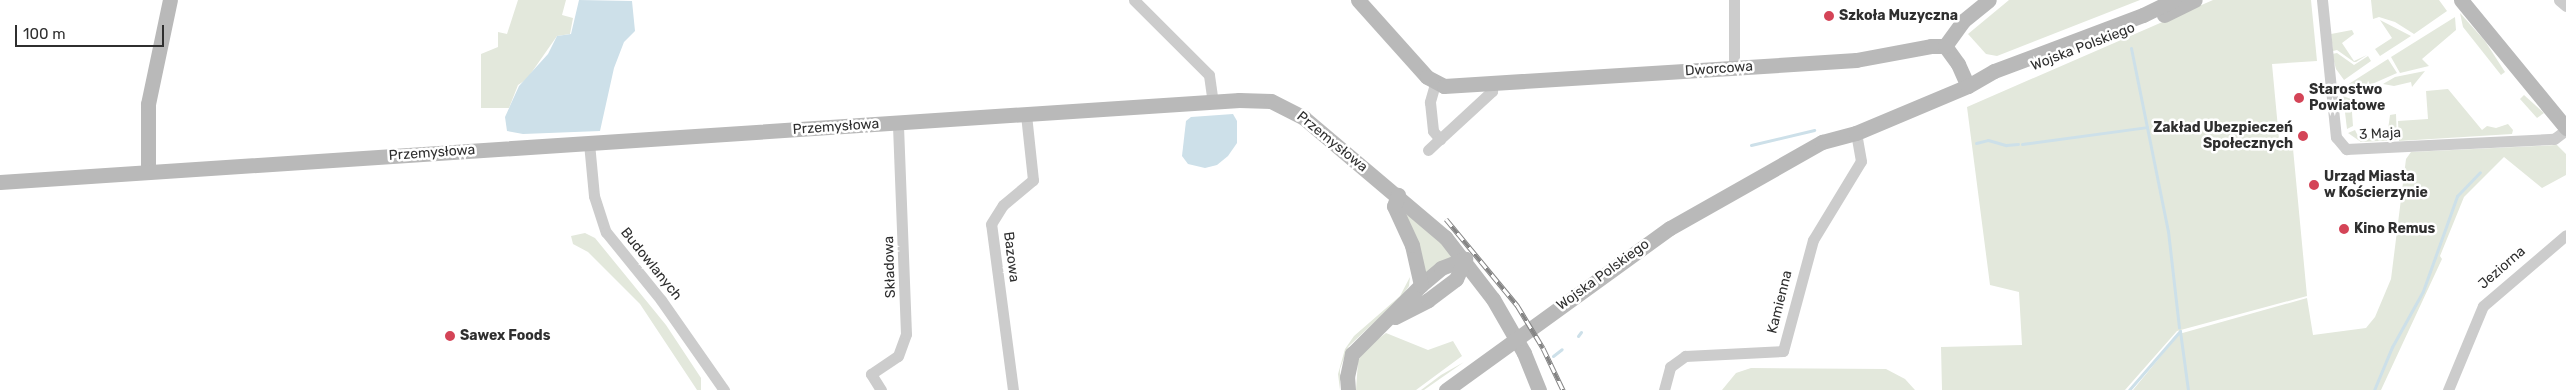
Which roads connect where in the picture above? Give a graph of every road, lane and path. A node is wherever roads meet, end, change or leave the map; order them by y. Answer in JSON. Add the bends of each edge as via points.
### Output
{"nodes":[{"id":1,"x":170,"y":0,"type":"edge"},
{"id":2,"x":1134,"y":0,"type":"edge"},
{"id":3,"x":1358,"y":0,"type":"edge"},
{"id":4,"x":1734,"y":0,"type":"edge"},
{"id":5,"x":1989,"y":0,"type":"edge"},
{"id":6,"x":2174,"y":0,"type":"edge"},
{"id":7,"x":2195,"y":0,"type":"edge"},
{"id":8,"x":2322,"y":0,"type":"edge"},
{"id":9,"x":2461,"y":0,"type":"edge"},
{"id":10,"x":2559,"y":0,"type":"edge"},
{"id":11,"x":2566,"y":6,"type":"edge"},
{"id":12,"x":1945,"y":46,"type":"junction"},
{"id":13,"x":1734,"y":68,"type":"junction"},
{"id":14,"x":1435,"y":84,"type":"junction"},
{"id":15,"x":1492,"y":84,"type":"junction"},
{"id":16,"x":1968,"y":86,"type":"junction"},
{"id":17,"x":1213,"y":102,"type":"junction"},
{"id":18,"x":1026,"y":115,"type":"junction"},
{"id":19,"x":898,"y":123,"type":"junction"},
{"id":20,"x":2566,"y":129,"type":"edge"},
{"id":21,"x":1856,"y":133,"type":"junction"},
{"id":22,"x":1440,"y":139,"type":"junction"},
{"id":23,"x":589,"y":143,"type":"junction"},
{"id":24,"x":1428,"y":150,"type":"dead end"},
{"id":25,"x":148,"y":172,"type":"junction"},
{"id":26,"x":0,"y":182,"type":"edge"},
{"id":27,"x":1398,"y":195,"type":"junction"},
{"id":28,"x":2566,"y":235,"type":"edge"},
{"id":29,"x":1466,"y":260,"type":"junction"},
{"id":30,"x":1421,"y":284,"type":"junction"},
{"id":31,"x":1383,"y":324,"type":"junction"},
{"id":32,"x":723,"y":390,"type":"edge"},
{"id":33,"x":881,"y":390,"type":"edge"},
{"id":34,"x":1013,"y":390,"type":"edge"},
{"id":35,"x":1348,"y":390,"type":"edge"},
{"id":36,"x":1446,"y":390,"type":"edge"},
{"id":37,"x":1539,"y":390,"type":"edge"},
{"id":38,"x":1664,"y":390,"type":"edge"},
{"id":39,"x":2448,"y":390,"type":"edge"}],
"edges":[{"from":1,"to":25,"type":"main road","via":[[148,104]]},
{"from":2,"to":17,"type":"street","via":[[1209,75]]},
{"from":3,"to":14,"type":"main road"},
{"from":4,"to":13,"type":"street"},
{"from":5,"to":12,"type":"main road","via":[[1963,20]]},
{"from":6,"to":16,"type":"main road","name":"Wojska Polskiego","via":[[2143,15],[1994,71]]},
{"from":7,"to":16,"type":"main road","name":"Wojska Polskiego","via":[[2156,19],[1998,81]]},
{"from":8,"to":20,"type":"street","name":"3 Maja","via":[[2336,137],[2346,149],[2554,139]]},
{"from":9,"to":20,"type":"main road"},
{"from":10,"to":11,"type":"street"},
{"from":12,"to":13,"type":"main road","name":"Dworcowa","via":[[1873,58]]},
{"from":12,"to":16,"type":"main road"},
{"from":13,"to":15,"type":"main road","name":"Dworcowa"},
{"from":14,"to":15,"type":"main road","name":"Dworcowa"},
{"from":14,"to":22,"type":"street","via":[[1429,97],[1433,130]]},
{"from":15,"to":22,"type":"street","via":[[1492,91]]},
{"from":16,"to":21,"type":"main road","name":"Wojska Polskiego"},
{"from":17,"to":18,"type":"main road","name":"Przemysłowa"},
{"from":17,"to":27,"type":"main road","name":"Przemysłowa","via":[[1270,102],[1292,111]]},
{"from":18,"to":19,"type":"main road","name":"Przemysłowa"},
{"from":18,"to":34,"type":"street","name":"Bazowa","via":[[1033,180],[1003,205],[991,224]]},
{"from":19,"to":23,"type":"main road","name":"Przemysłowa"},
{"from":19,"to":33,"type":"street","name":"Składowa","via":[[906,334],[898,356],[871,374]]},
{"from":21,"to":36,"type":"main road","name":"Wojska Polskiego","via":[[1834,149],[1769,172],[1670,228]]},
{"from":21,"to":38,"type":"street","name":"Kamienna","via":[[1861,161],[1813,240],[1783,351],[1685,356],[1670,367]]},
{"from":22,"to":24,"type":"street"},
{"from":23,"to":25,"type":"main road","name":"Przemysłowa"},
{"from":23,"to":32,"type":"street","name":"Budowlanych","via":[[594,196],[606,232],[661,300]]},
{"from":25,"to":26,"type":"main road","name":"Przemysłowa"},
{"from":27,"to":29,"type":"main road","name":"Przemysłowa"},
{"from":27,"to":30,"type":"main road","via":[[1394,206],[1412,245]]},
{"from":28,"to":39,"type":"street","name":"Jeziorna","via":[[2483,306]]},
{"from":29,"to":30,"type":"main road","via":[[1441,268]]},
{"from":29,"to":31,"type":"main road","via":[[1456,279],[1428,300]]},
{"from":29,"to":37,"type":"main road","name":"Przemysłowa","via":[[1509,325]]},
{"from":30,"to":31,"type":"main road"},
{"from":31,"to":35,"type":"main road","via":[[1352,354]]}]}
